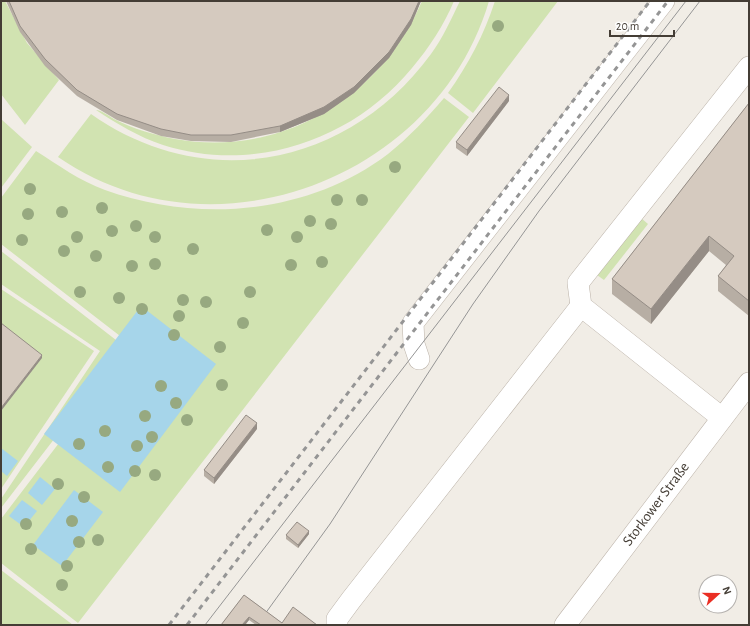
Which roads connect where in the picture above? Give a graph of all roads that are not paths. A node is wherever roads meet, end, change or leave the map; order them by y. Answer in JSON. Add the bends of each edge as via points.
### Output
{"nodes":[{"id":1,"x":664,"y":1,"type":"edge"},
{"id":2,"x":749,"y":67,"type":"edge"},
{"id":3,"x":581,"y":306,"type":"junction"},
{"id":4,"x":419,"y":359,"type":"dead end"},
{"id":5,"x":749,"y":383,"type":"edge"},
{"id":6,"x":722,"y":418,"type":"junction"},
{"id":7,"x":337,"y":625,"type":"edge"},
{"id":8,"x":565,"y":625,"type":"edge"}],
"edges":[{"from":1,"to":4,"type":"lane","via":[[412,323],[414,344]]},
{"from":2,"to":3,"type":"lane","via":[[578,283]]},
{"from":3,"to":6,"type":"lane"},
{"from":3,"to":7,"type":"lane","via":[[337,618]]},
{"from":5,"to":6,"type":"lane","name":"Storkower Straße"},
{"from":6,"to":8,"type":"lane","name":"Storkower Straße"}]}
